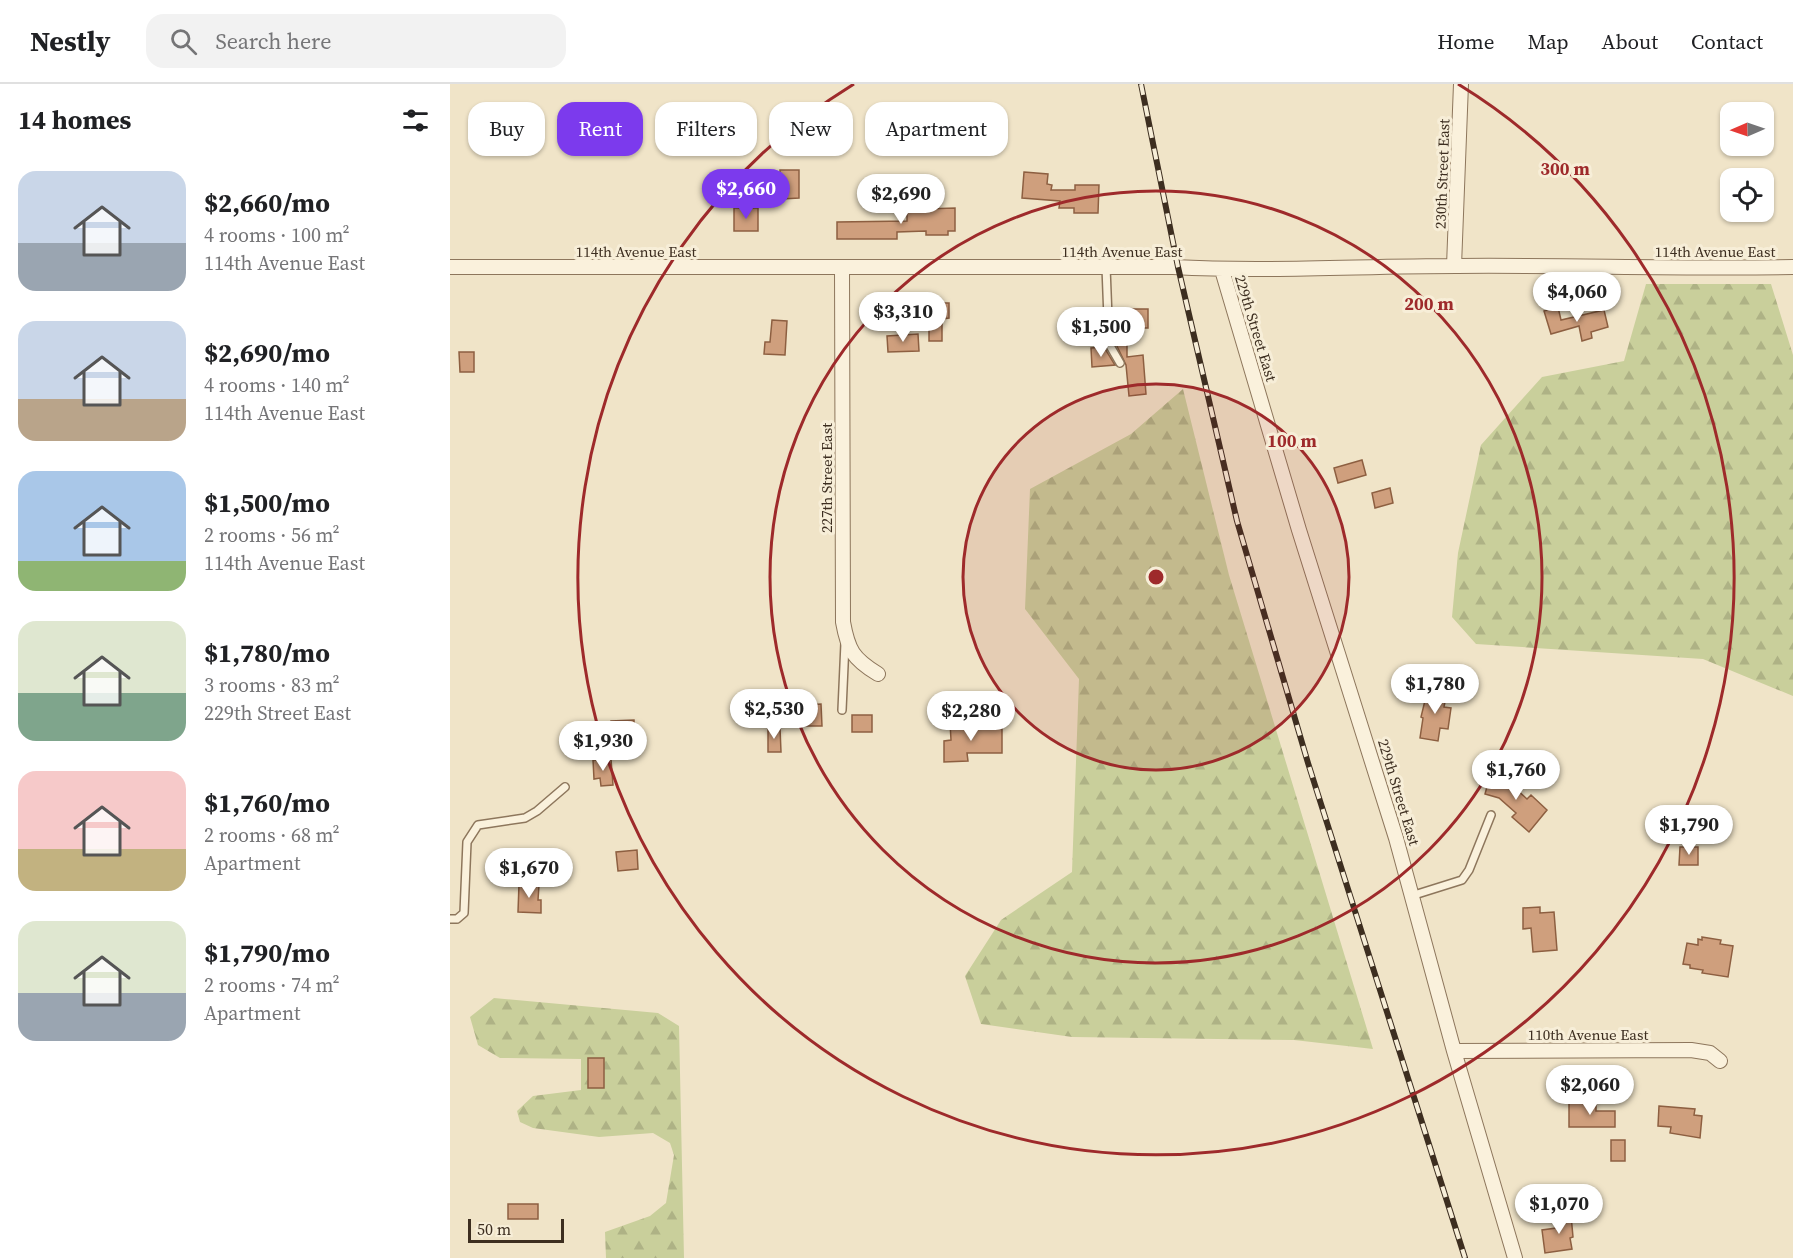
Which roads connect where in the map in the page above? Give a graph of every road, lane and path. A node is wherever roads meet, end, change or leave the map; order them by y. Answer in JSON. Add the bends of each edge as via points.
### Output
{"nodes":[{"id":1,"x":1461,"y":84,"type":"edge"},
{"id":2,"x":1454,"y":266,"type":"junction"},
{"id":3,"x":450,"y":267,"type":"edge"},
{"id":4,"x":842,"y":267,"type":"junction"},
{"id":5,"x":1106,"y":267,"type":"junction"},
{"id":6,"x":1793,"y":267,"type":"edge"},
{"id":7,"x":1222,"y":270,"type":"junction"},
{"id":8,"x":1120,"y":363,"type":"dead end"},
{"id":9,"x":845,"y":635,"type":"junction"},
{"id":10,"x":878,"y":674,"type":"dead end"},
{"id":11,"x":842,"y":710,"type":"dead end"},
{"id":12,"x":565,"y":787,"type":"dead end"},
{"id":13,"x":1491,"y":815,"type":"dead end"},
{"id":14,"x":1412,"y":896,"type":"junction"},
{"id":15,"x":450,"y":919,"type":"edge"},
{"id":16,"x":1454,"y":1051,"type":"junction"},
{"id":17,"x":1720,"y":1061,"type":"dead end"},
{"id":18,"x":1515,"y":1258,"type":"edge"}],
"edges":[{"from":1,"to":2,"type":"street","name":"230th Street East"},
{"from":2,"to":6,"type":"street","name":"114th Avenue East"},
{"from":2,"to":7,"type":"street","name":"114th Avenue East"},
{"from":3,"to":4,"type":"street","name":"114th Avenue East"},
{"from":4,"to":5,"type":"street","name":"114th Avenue East"},
{"from":4,"to":9,"type":"street","name":"227th Street East"},
{"from":5,"to":7,"type":"street","name":"114th Avenue East"},
{"from":5,"to":8,"type":"lane","via":[[1110,344]]},
{"from":7,"to":14,"type":"street","name":"229th Street East"},
{"from":9,"to":10,"type":"street","name":"227th Street East","via":[[855,658]]},
{"from":9,"to":11,"type":"lane"},
{"from":12,"to":15,"type":"lane","via":[[525,818],[478,825],[467,842],[465,912]]},
{"from":13,"to":14,"type":"lane","via":[[1462,880]]},
{"from":14,"to":16,"type":"street","name":"229th Street East"},
{"from":16,"to":17,"type":"street","name":"110th Avenue East","via":[[1691,1050],[1710,1053]]},
{"from":16,"to":18,"type":"street","name":"229th Street East"}]}
